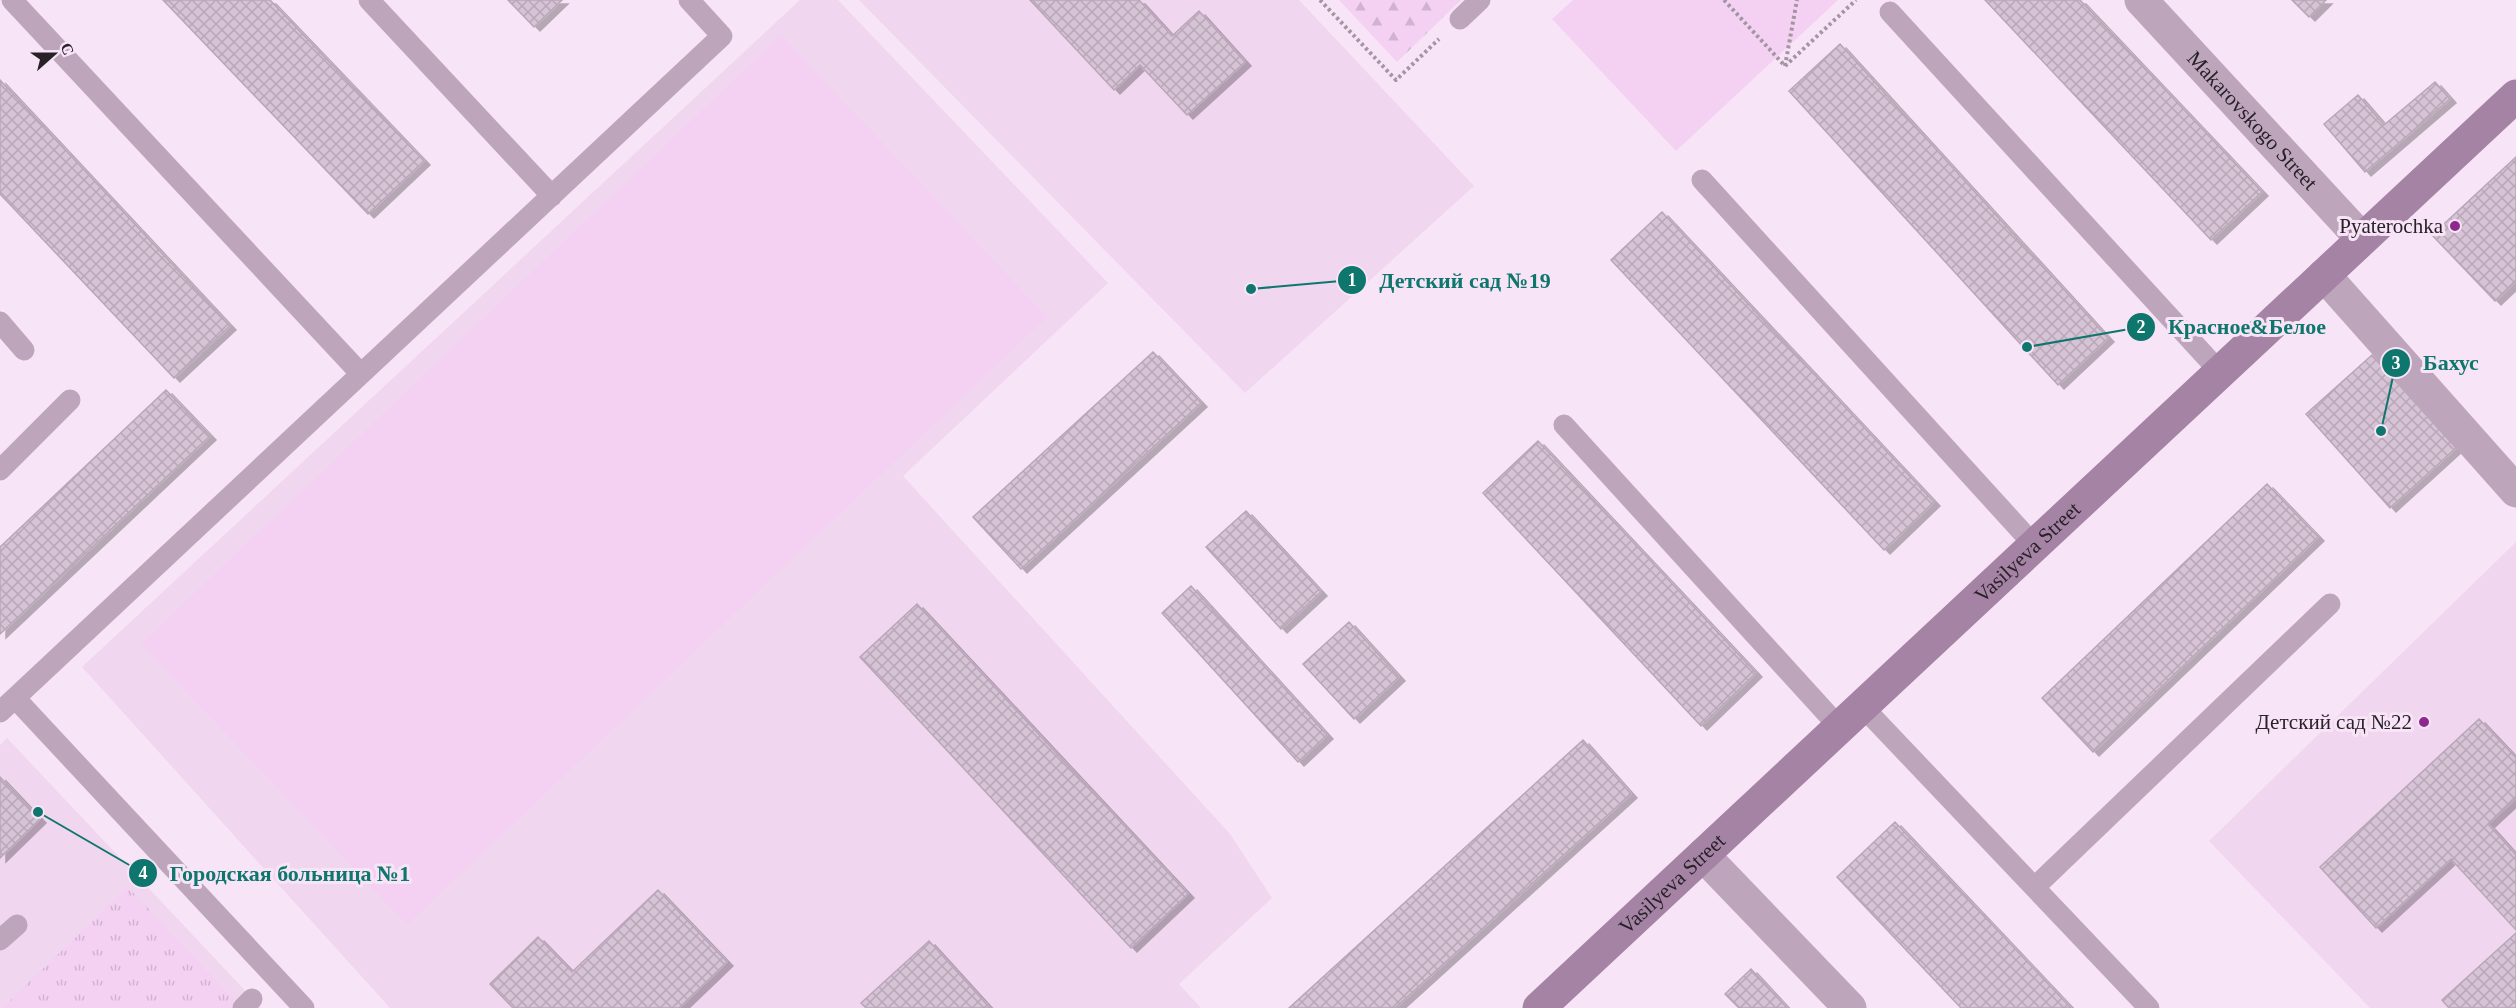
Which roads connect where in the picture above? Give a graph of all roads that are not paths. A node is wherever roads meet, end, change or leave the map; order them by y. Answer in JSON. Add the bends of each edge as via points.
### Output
{"nodes":[{"id":1,"x":12,"y":0,"type":"edge"},
{"id":2,"x":369,"y":0,"type":"edge"},
{"id":3,"x":689,"y":0,"type":"edge"},
{"id":4,"x":1480,"y":0,"type":"edge"},
{"id":5,"x":2141,"y":0,"type":"edge"},
{"id":6,"x":1890,"y":12,"type":"dead end"},
{"id":7,"x":1460,"y":19,"type":"road end"},
{"id":8,"x":2516,"y":96,"type":"edge"},
{"id":9,"x":1702,"y":180,"type":"dead end"},
{"id":10,"x":552,"y":196,"type":"junction"},
{"id":11,"x":2362,"y":239,"type":"junction"},
{"id":12,"x":2324,"y":275,"type":"junction"},
{"id":13,"x":0,"y":321,"type":"edge"},
{"id":14,"x":24,"y":350,"type":"dead end"},
{"id":15,"x":2220,"y":372,"type":"junction"},
{"id":16,"x":361,"y":374,"type":"junction"},
{"id":17,"x":70,"y":400,"type":"dead end"},
{"id":18,"x":1564,"y":424,"type":"dead end"},
{"id":19,"x":0,"y":470,"type":"edge"},
{"id":20,"x":2516,"y":491,"type":"edge"},
{"id":21,"x":2034,"y":545,"type":"junction"},
{"id":22,"x":2330,"y":604,"type":"dead end"},
{"id":23,"x":8,"y":705,"type":"edge"},
{"id":24,"x":1851,"y":717,"type":"junction"},
{"id":25,"x":1703,"y":855,"type":"junction"},
{"id":26,"x":2035,"y":887,"type":"junction"},
{"id":27,"x":16,"y":925,"type":"dead end"},
{"id":28,"x":0,"y":940,"type":"edge"},
{"id":29,"x":304,"y":1008,"type":"edge"},
{"id":30,"x":1539,"y":1008,"type":"edge"},
{"id":31,"x":1850,"y":1008,"type":"edge"},
{"id":32,"x":2149,"y":1008,"type":"edge"}],
"edges":[{"from":1,"to":16,"type":"lane"},
{"from":2,"to":10,"type":"lane"},
{"from":3,"to":10,"type":"lane","via":[[722,36]]},
{"from":4,"to":7,"type":"lane"},
{"from":5,"to":11,"type":"street","name":"Makarovskogo Street"},
{"from":6,"to":15,"type":"lane"},
{"from":8,"to":11,"type":"street","name":"Vasilyeva Street"},
{"from":9,"to":21,"type":"lane"},
{"from":10,"to":16,"type":"lane"},
{"from":11,"to":12,"type":"street","name":"Vasilyeva Street"},
{"from":12,"to":15,"type":"street","name":"Vasilyeva Street"},
{"from":12,"to":20,"type":"street"},
{"from":13,"to":14,"type":"lane"},
{"from":15,"to":21,"type":"street","name":"Vasilyeva Street"},
{"from":16,"to":23,"type":"lane"},
{"from":17,"to":19,"type":"lane"},
{"from":18,"to":24,"type":"lane"},
{"from":21,"to":24,"type":"street","name":"Vasilyeva Street"},
{"from":22,"to":26,"type":"lane"},
{"from":23,"to":29,"type":"lane"},
{"from":24,"to":25,"type":"street","name":"Vasilyeva Street"},
{"from":24,"to":26,"type":"lane"},
{"from":25,"to":30,"type":"street","name":"Vasilyeva Street"},
{"from":25,"to":31,"type":"street"},
{"from":26,"to":32,"type":"lane"},
{"from":27,"to":28,"type":"lane"}]}
